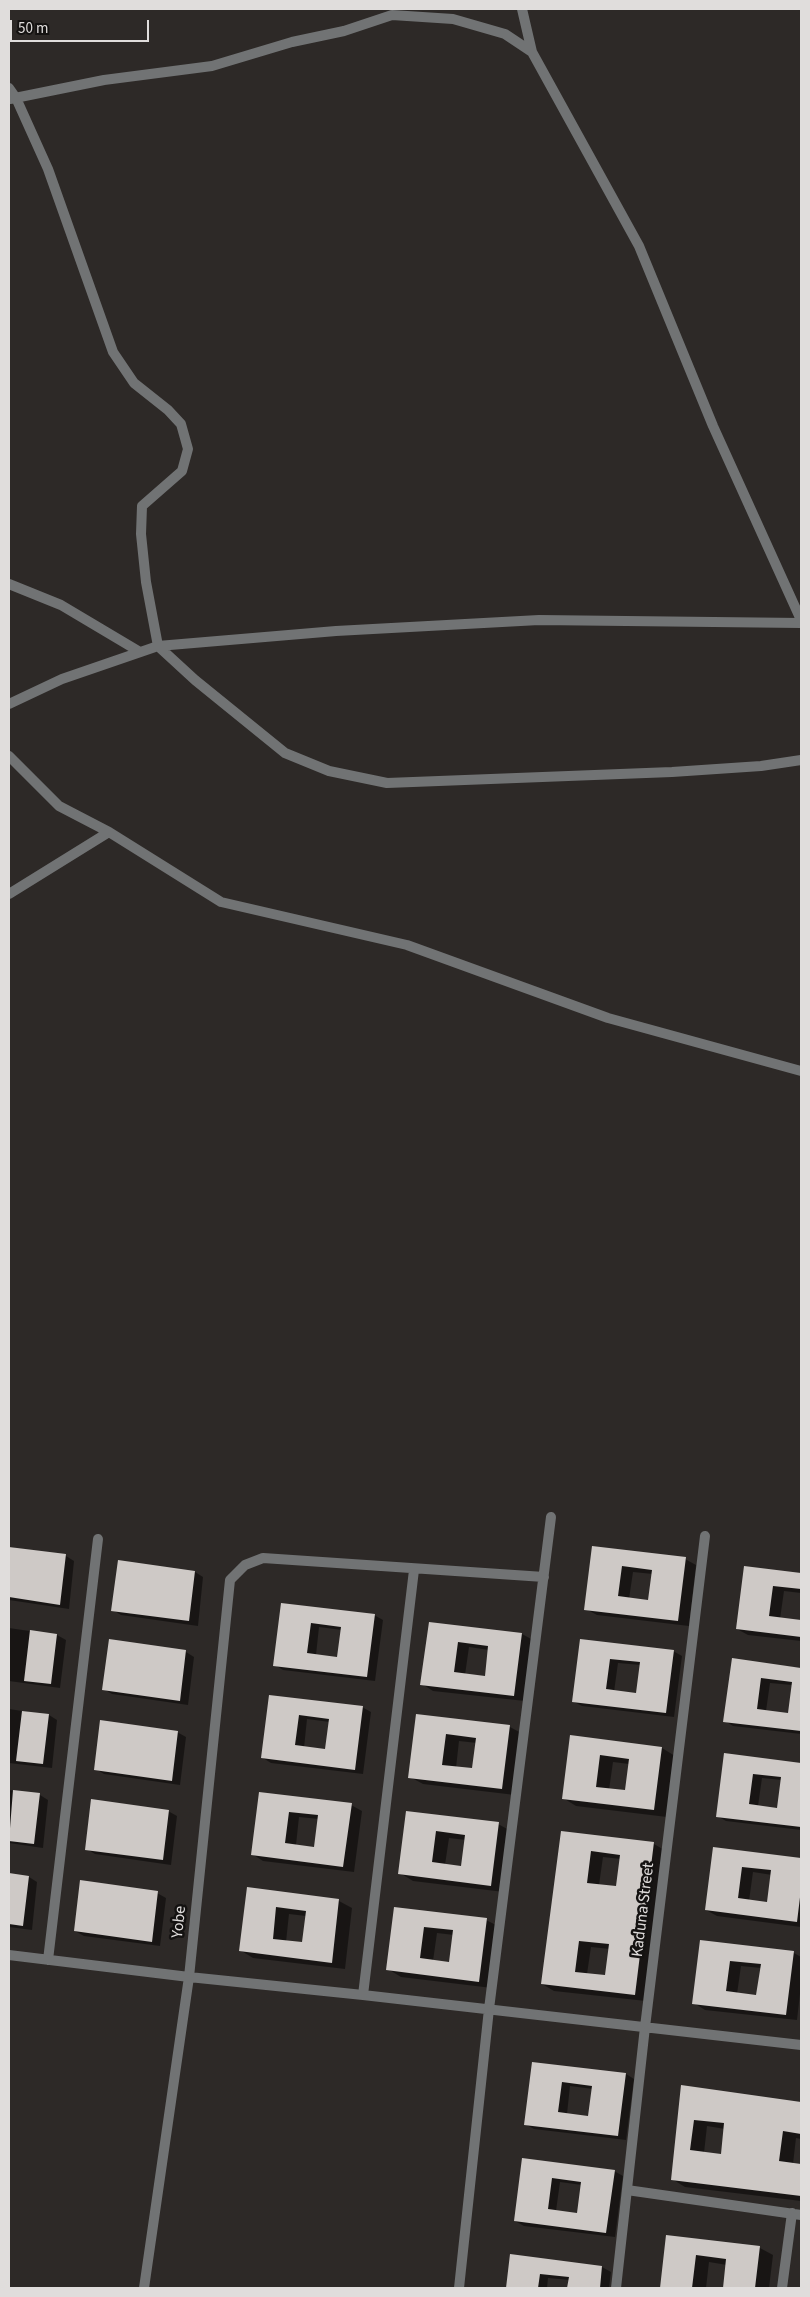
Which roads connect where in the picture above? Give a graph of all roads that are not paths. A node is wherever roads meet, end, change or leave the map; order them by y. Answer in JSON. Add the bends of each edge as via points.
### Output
{"nodes":[{"id":1,"x":522,"y":9,"type":"edge"},
{"id":2,"x":532,"y":52,"type":"junction"},
{"id":3,"x":9,"y":88,"type":"edge"},
{"id":4,"x":12,"y":99,"type":"edge"},
{"id":5,"x":9,"y":584,"type":"edge"},
{"id":6,"x":801,"y":621,"type":"edge"},
{"id":7,"x":158,"y":646,"type":"junction"},
{"id":8,"x":140,"y":652,"type":"junction"},
{"id":9,"x":9,"y":704,"type":"edge"},
{"id":10,"x":9,"y":756,"type":"edge"},
{"id":11,"x":801,"y":760,"type":"edge"},
{"id":12,"x":109,"y":832,"type":"junction"},
{"id":13,"x":9,"y":894,"type":"edge"},
{"id":14,"x":801,"y":1071,"type":"edge"},
{"id":15,"x":551,"y":1517,"type":"dead end"},
{"id":16,"x":705,"y":1536,"type":"dead end"},
{"id":17,"x":98,"y":1539,"type":"dead end"},
{"id":18,"x":414,"y":1570,"type":"junction"},
{"id":19,"x":544,"y":1577,"type":"junction"},
{"id":20,"x":9,"y":1955,"type":"edge"},
{"id":21,"x":48,"y":1960,"type":"junction"},
{"id":22,"x":189,"y":1977,"type":"junction"},
{"id":23,"x":363,"y":1995,"type":"junction"},
{"id":24,"x":489,"y":2009,"type":"junction"},
{"id":25,"x":644,"y":2027,"type":"junction"},
{"id":26,"x":801,"y":2045,"type":"edge"},
{"id":27,"x":627,"y":2190,"type":"junction"},
{"id":28,"x":796,"y":2214,"type":"edge"},
{"id":29,"x":144,"y":2288,"type":"edge"},
{"id":30,"x":459,"y":2288,"type":"edge"},
{"id":31,"x":616,"y":2288,"type":"edge"},
{"id":32,"x":782,"y":2288,"type":"edge"}],
"edges":[{"from":1,"to":2,"type":"street"},
{"from":2,"to":4,"type":"street","via":[[505,34],[453,19],[392,15],[344,32],[292,42],[212,66],[104,80]]},
{"from":2,"to":6,"type":"street","via":[[639,246],[713,426]]},
{"from":3,"to":4,"type":"street"},
{"from":4,"to":7,"type":"street","via":[[48,170],[112,352],[134,383],[181,424],[188,449],[182,470],[142,506],[146,582]]},
{"from":5,"to":8,"type":"street","via":[[61,605]]},
{"from":6,"to":7,"type":"street","via":[[539,620],[336,631]]},
{"from":7,"to":8,"type":"street"},
{"from":7,"to":11,"type":"street","via":[[285,753],[328,771],[387,783],[672,772]]},
{"from":8,"to":9,"type":"street","via":[[62,680]]},
{"from":10,"to":12,"type":"street","via":[[59,806]]},
{"from":12,"to":13,"type":"street"},
{"from":12,"to":14,"type":"street","via":[[221,902],[407,945],[608,1018]]},
{"from":15,"to":19,"type":"street"},
{"from":16,"to":25,"type":"street","name":"Kaduna Street"},
{"from":17,"to":21,"type":"street"},
{"from":18,"to":19,"type":"street"},
{"from":18,"to":22,"type":"street","name":"Yobe","via":[[263,1558],[245,1564],[230,1580]]},
{"from":18,"to":23,"type":"street"},
{"from":19,"to":24,"type":"street"},
{"from":20,"to":21,"type":"street"},
{"from":21,"to":22,"type":"street"},
{"from":22,"to":23,"type":"street"},
{"from":22,"to":29,"type":"street","name":"Yobe"},
{"from":23,"to":24,"type":"street"},
{"from":24,"to":25,"type":"street"},
{"from":24,"to":30,"type":"street"},
{"from":25,"to":26,"type":"street"},
{"from":25,"to":27,"type":"street","name":"Kaduna Street"},
{"from":27,"to":28,"type":"street"},
{"from":27,"to":31,"type":"street","name":"Kaduna Street"},
{"from":28,"to":32,"type":"street"}]}
